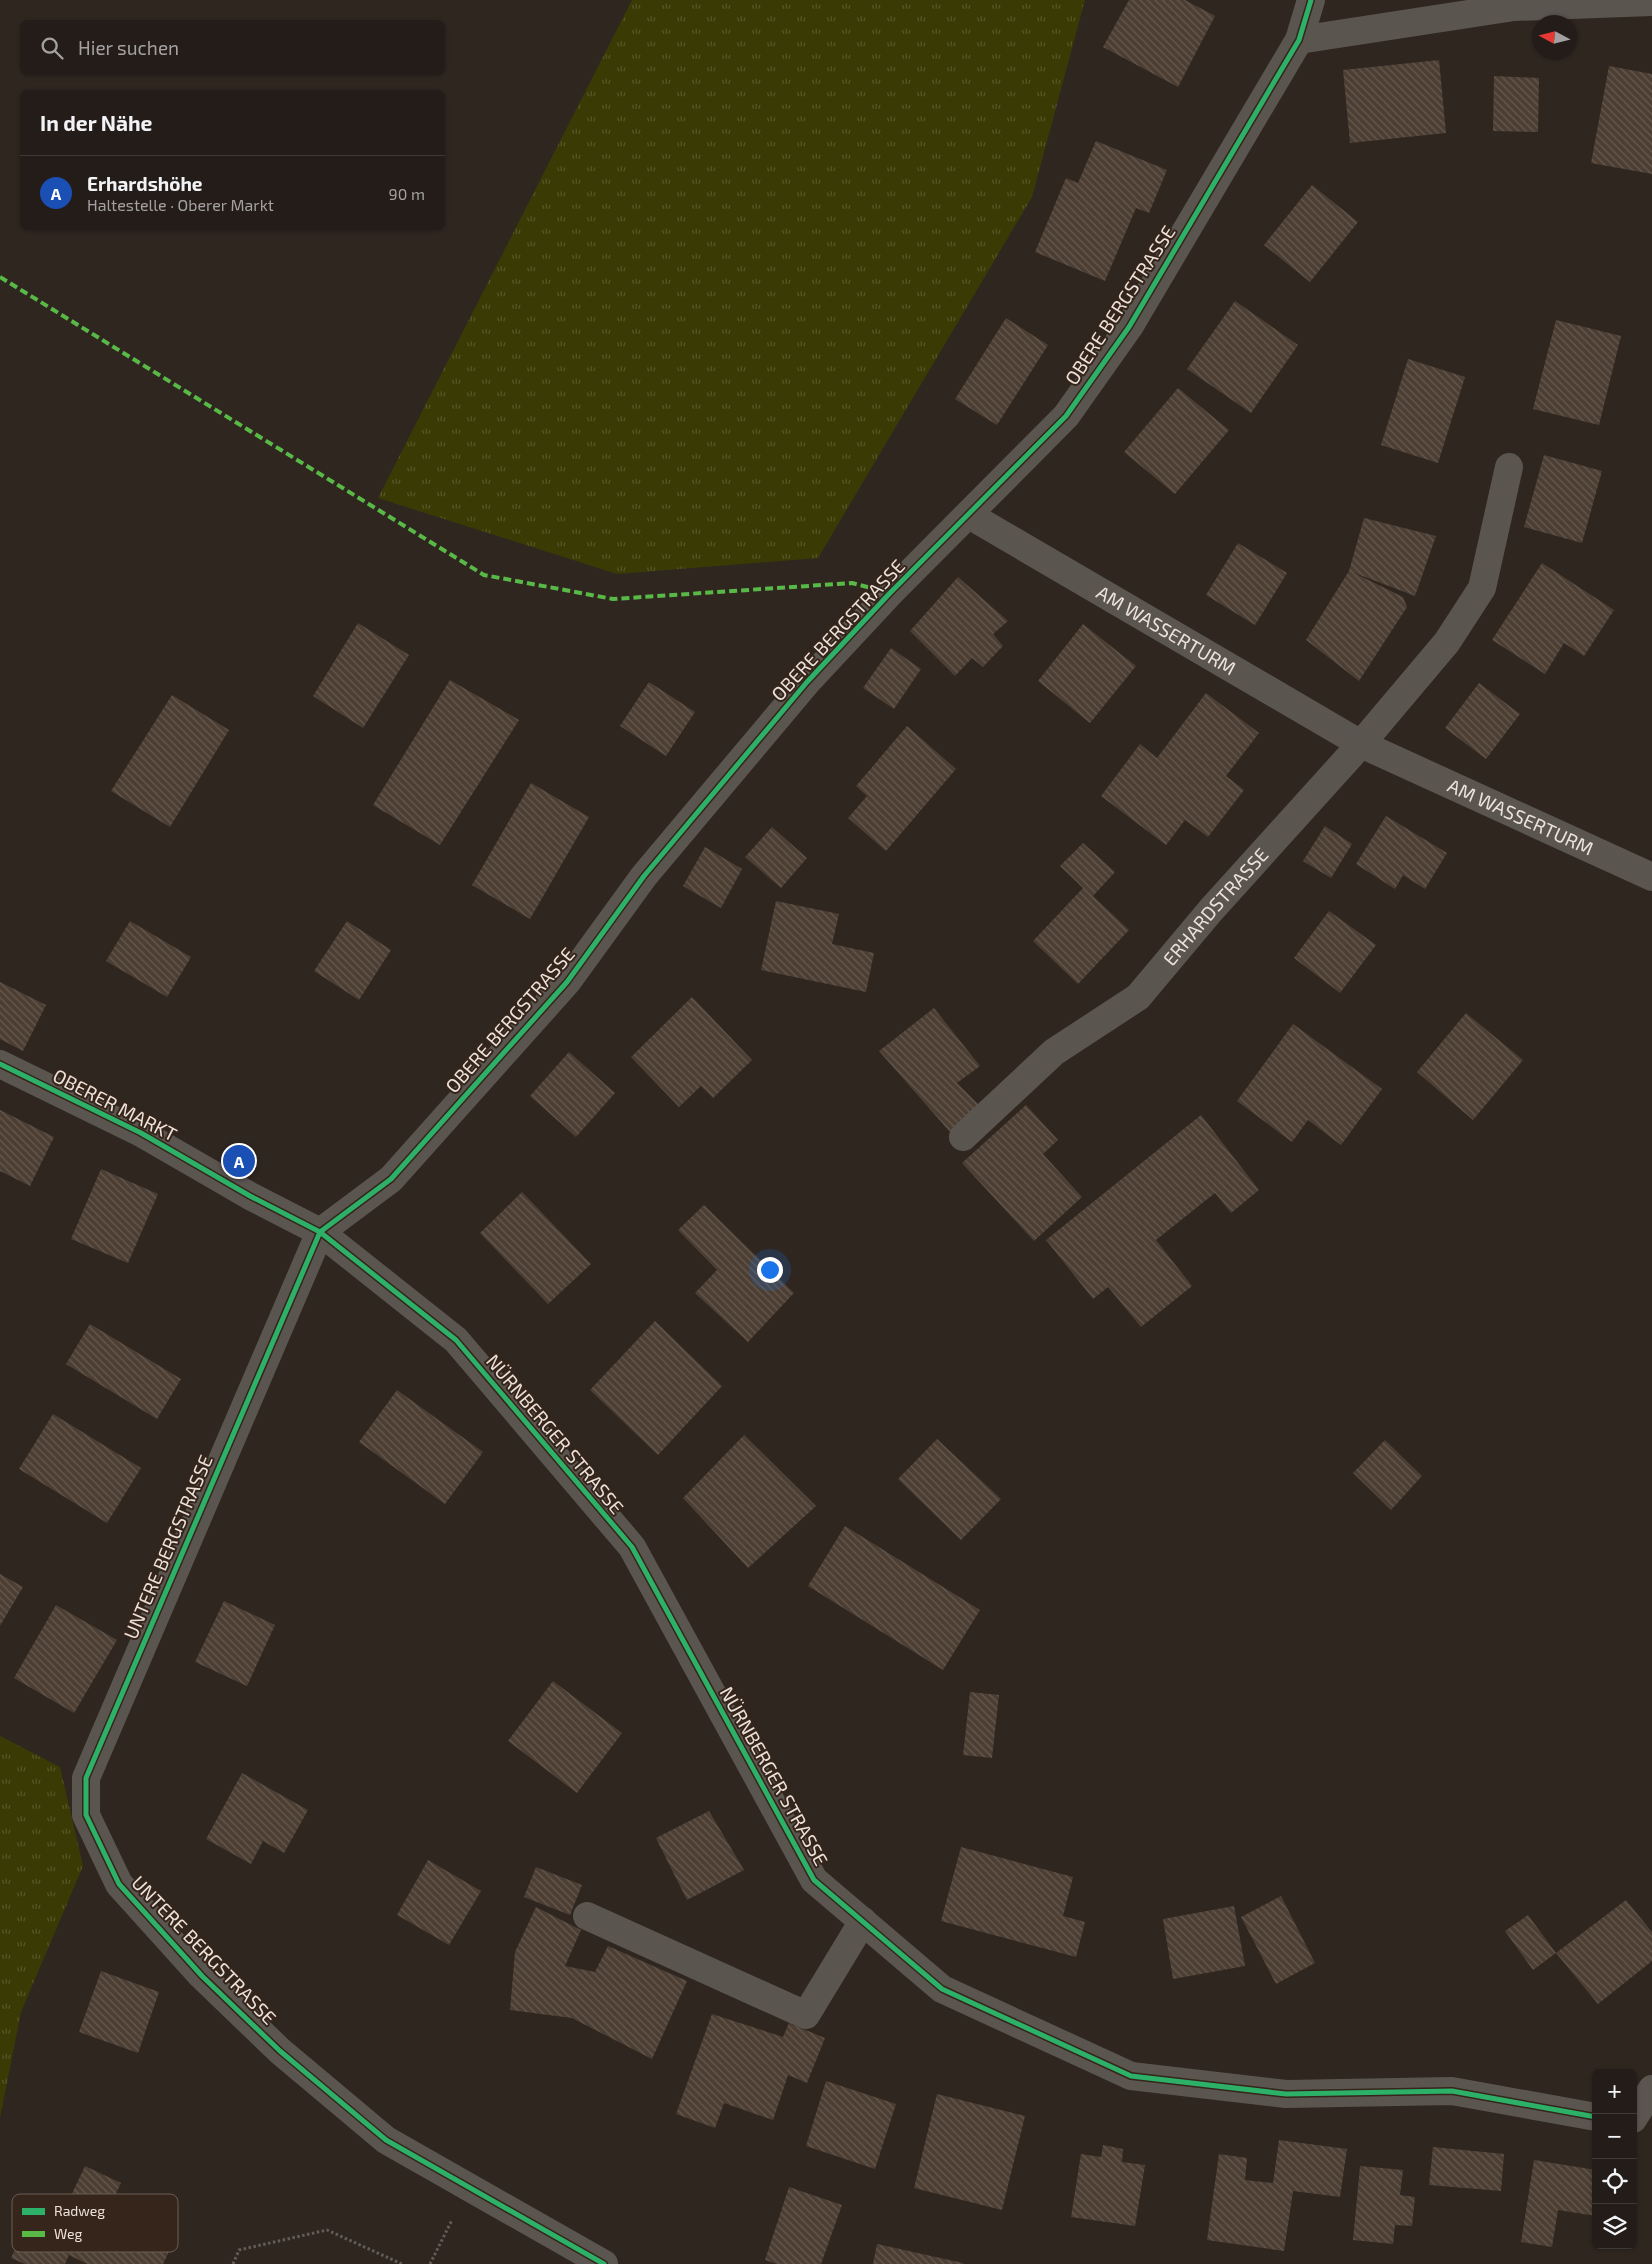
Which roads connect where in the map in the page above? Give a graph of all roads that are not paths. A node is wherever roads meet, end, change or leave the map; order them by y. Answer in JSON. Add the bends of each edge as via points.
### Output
{"nodes":[{"id":1,"x":1310,"y":0,"type":"edge"},
{"id":2,"x":1652,"y":2,"type":"edge"},
{"id":3,"x":1299,"y":40,"type":"junction"},
{"id":4,"x":1509,"y":467,"type":"dead end"},
{"id":5,"x":971,"y":513,"type":"junction"},
{"id":6,"x":1361,"y":744,"type":"junction"},
{"id":7,"x":1652,"y":877,"type":"edge"},
{"id":8,"x":0,"y":1064,"type":"edge"},
{"id":9,"x":963,"y":1137,"type":"dead end"},
{"id":10,"x":320,"y":1232,"type":"junction"},
{"id":11,"x":587,"y":1916,"type":"dead end"},
{"id":12,"x":862,"y":1921,"type":"junction"},
{"id":13,"x":1652,"y":2089,"type":"edge"},
{"id":14,"x":1636,"y":2114,"type":"edge"},
{"id":15,"x":1592,"y":2116,"type":"edge"},
{"id":16,"x":1637,"y":2125,"type":"edge"},
{"id":17,"x":1652,"y":2128,"type":"edge"},
{"id":18,"x":604,"y":2264,"type":"edge"}],
"edges":[{"from":1,"to":3,"type":"street","name":"OBERE BERGSTRASSE"},
{"from":2,"to":3,"type":"street","via":[[1514,7]]},
{"from":3,"to":5,"type":"street","name":"OBERE BERGSTRASSE","via":[[1129,327],[1066,416]]},
{"from":4,"to":6,"type":"street","via":[[1482,588],[1447,642]]},
{"from":5,"to":6,"type":"street","name":"AM WASSERTURM","via":[[989,527]]},
{"from":5,"to":10,"type":"street","name":"OBERE BERGSTRASSE","via":[[807,682],[644,876],[567,982],[391,1179]]},
{"from":6,"to":7,"type":"street","name":"AM WASSERTURM"},
{"from":6,"to":9,"type":"street","name":"ERHARDSTRASSE","via":[[1211,910],[1138,997],[1054,1052]]},
{"from":8,"to":10,"type":"street","name":"OBERER MARKT","via":[[141,1133]]},
{"from":10,"to":12,"type":"street","name":"NÜRNBERGER STRASSE","via":[[456,1340],[632,1547],[814,1880]]},
{"from":10,"to":18,"type":"street","name":"UNTERE BERGSTRASSE","via":[[86,1778],[86,1815],[119,1884],[202,1976],[280,2051],[386,2140]]},
{"from":11,"to":12,"type":"street","via":[[806,2015]]},
{"from":12,"to":15,"type":"street","name":"NÜRNBERGER STRASSE","via":[[942,1989],[1131,2076],[1286,2094],[1452,2091]]},
{"from":13,"to":14,"type":"street"},
{"from":16,"to":17,"type":"street"}]}
